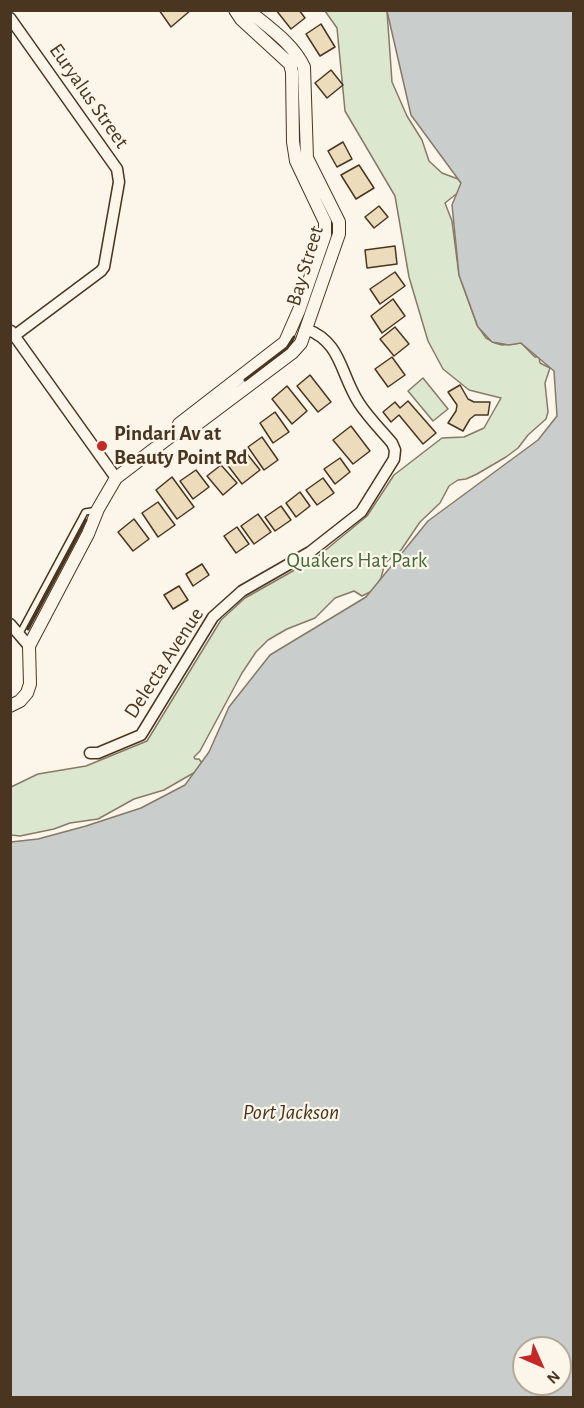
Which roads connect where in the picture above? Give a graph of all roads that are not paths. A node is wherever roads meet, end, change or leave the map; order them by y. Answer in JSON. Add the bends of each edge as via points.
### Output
{"nodes":[{"id":1,"x":235,"y":10,"type":"edge"},
{"id":2,"x":248,"y":10,"type":"edge"},
{"id":3,"x":10,"y":18,"type":"edge"},
{"id":4,"x":306,"y":140,"type":"junction"},
{"id":5,"x":293,"y":142,"type":"junction"},
{"id":6,"x":306,"y":329,"type":"junction"},
{"id":7,"x":12,"y":333,"type":"edge"},
{"id":8,"x":175,"y":433,"type":"junction"},
{"id":9,"x":394,"y":459,"type":"joint"},
{"id":10,"x":116,"y":478,"type":"junction"},
{"id":11,"x":98,"y":509,"type":"junction"},
{"id":12,"x":10,"y":624,"type":"edge"},
{"id":13,"x":20,"y":635,"type":"junction"},
{"id":14,"x":29,"y":646,"type":"junction"},
{"id":15,"x":10,"y":706,"type":"edge"},
{"id":16,"x":90,"y":753,"type":"dead end"}],
"edges":[{"from":1,"to":5,"type":"street","name":"Bay Street","via":[[290,64]]},
{"from":2,"to":4,"type":"street","name":"Bay Street","via":[[299,56],[304,67]]},
{"from":3,"to":7,"type":"street","name":"Euryalus Street","via":[[117,169],[119,182],[104,267]]},
{"from":4,"to":5,"type":"lane"},
{"from":4,"to":6,"type":"street","name":"Bay Street","via":[[307,159],[339,222],[339,234]]},
{"from":5,"to":8,"type":"street","name":"Bay Street","via":[[296,161],[326,222],[299,310],[285,342],[179,424]]},
{"from":6,"to":8,"type":"street","via":[[292,353],[188,431]]},
{"from":6,"to":9,"type":"street","name":"Bay Street","via":[[330,343],[359,402],[392,443]]},
{"from":7,"to":10,"type":"street"},
{"from":8,"to":10,"type":"street"},
{"from":9,"to":16,"type":"street","name":"Delecta Avenue","via":[[361,512],[310,552],[242,591],[213,617],[141,735]]},
{"from":10,"to":11,"type":"street"},
{"from":11,"to":13,"type":"lane","via":[[85,512]]},
{"from":11,"to":14,"type":"street"},
{"from":12,"to":13,"type":"street"},
{"from":13,"to":14,"type":"street"},
{"from":14,"to":15,"type":"street","via":[[30,684],[20,701]]}]}
